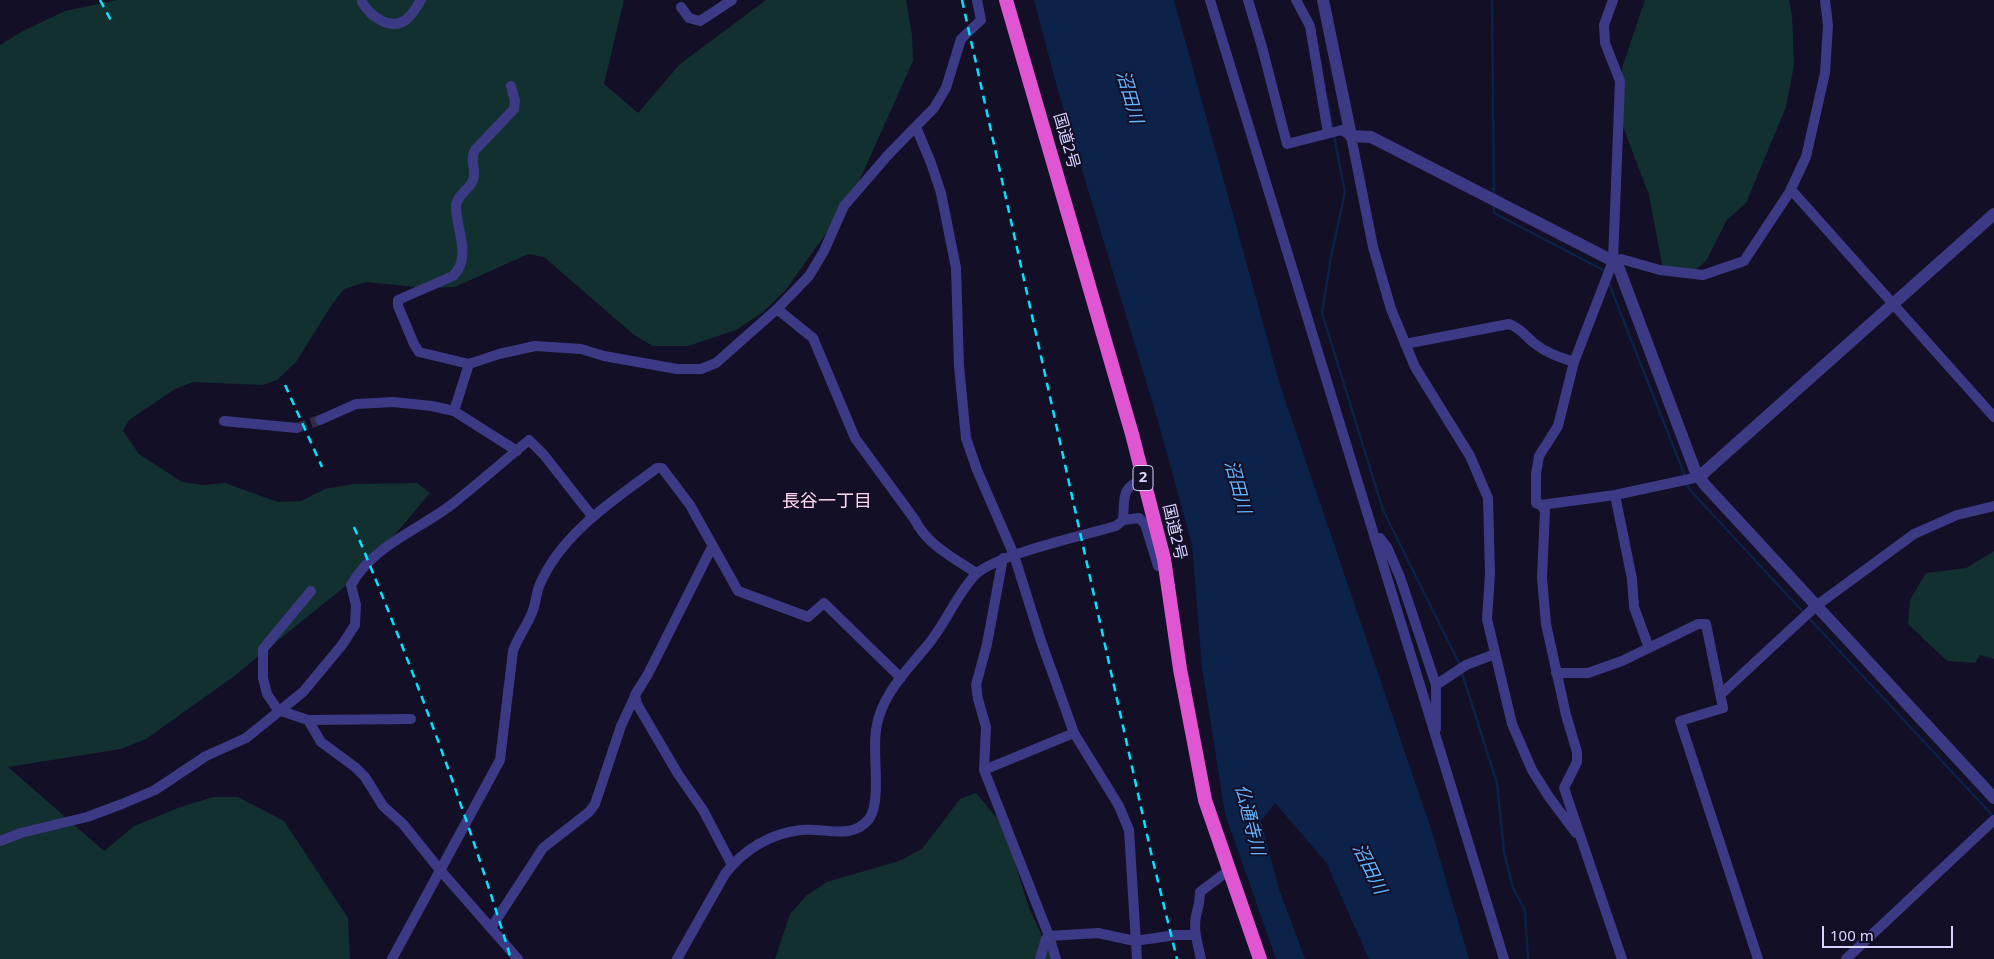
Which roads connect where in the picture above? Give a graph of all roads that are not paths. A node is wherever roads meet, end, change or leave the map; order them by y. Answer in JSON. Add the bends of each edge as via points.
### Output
{"nodes":[{"id":1,"x":362,"y":0,"type":"edge"},
{"id":2,"x":421,"y":0,"type":"edge"},
{"id":3,"x":732,"y":0,"type":"edge"},
{"id":4,"x":977,"y":0,"type":"edge"},
{"id":5,"x":1006,"y":0,"type":"edge"},
{"id":6,"x":1210,"y":0,"type":"edge"},
{"id":7,"x":1248,"y":0,"type":"edge"},
{"id":8,"x":1296,"y":0,"type":"edge"},
{"id":9,"x":1323,"y":0,"type":"edge"},
{"id":10,"x":1613,"y":0,"type":"edge"},
{"id":11,"x":1825,"y":0,"type":"edge"},
{"id":12,"x":681,"y":7,"type":"dead end"},
{"id":13,"x":511,"y":86,"type":"dead end"},
{"id":14,"x":916,"y":127,"type":"junction"},
{"id":15,"x":1328,"y":133,"type":"junction"},
{"id":16,"x":1346,"y":133,"type":"junction"},
{"id":17,"x":1789,"y":192,"type":"junction"},
{"id":18,"x":1994,"y":214,"type":"edge"},
{"id":19,"x":1612,"y":261,"type":"junction"},
{"id":20,"x":1894,"y":304,"type":"junction"},
{"id":21,"x":777,"y":310,"type":"junction"},
{"id":22,"x":1405,"y":344,"type":"junction"},
{"id":23,"x":1574,"y":362,"type":"junction"},
{"id":24,"x":469,"y":364,"type":"junction"},
{"id":25,"x":454,"y":410,"type":"junction"},
{"id":26,"x":1994,"y":417,"type":"edge"},
{"id":27,"x":320,"y":420,"type":"tunnel mouth"},
{"id":28,"x":224,"y":421,"type":"dead end"},
{"id":29,"x":296,"y":428,"type":"tunnel mouth"},
{"id":30,"x":516,"y":451,"type":"junction"},
{"id":31,"x":1697,"y":478,"type":"junction"},
{"id":32,"x":1143,"y":480,"type":"junction"},
{"id":33,"x":1615,"y":495,"type":"junction"},
{"id":34,"x":1541,"y":505,"type":"junction"},
{"id":35,"x":1994,"y":506,"type":"edge"},
{"id":36,"x":592,"y":516,"type":"junction"},
{"id":37,"x":1123,"y":520,"type":"junction"},
{"id":38,"x":1375,"y":539,"type":"junction"},
{"id":39,"x":712,"y":547,"type":"junction"},
{"id":40,"x":1014,"y":556,"type":"junction"},
{"id":41,"x":1002,"y":558,"type":"junction"},
{"id":42,"x":976,"y":574,"type":"junction"},
{"id":43,"x":1168,"y":590,"type":"junction"},
{"id":44,"x":311,"y":591,"type":"dead end"},
{"id":45,"x":1816,"y":606,"type":"junction"},
{"id":46,"x":1649,"y":648,"type":"junction"},
{"id":47,"x":1495,"y":654,"type":"junction"},
{"id":48,"x":1556,"y":673,"type":"junction"},
{"id":49,"x":901,"y":678,"type":"junction"},
{"id":50,"x":1436,"y":685,"type":"junction"},
{"id":51,"x":1721,"y":694,"type":"junction"},
{"id":52,"x":635,"y":695,"type":"junction"},
{"id":53,"x":278,"y":710,"type":"junction"},
{"id":54,"x":411,"y":719,"type":"dead end"},
{"id":55,"x":308,"y":720,"type":"junction"},
{"id":56,"x":1074,"y":732,"type":"junction"},
{"id":57,"x":1434,"y":732,"type":"junction"},
{"id":58,"x":984,"y":770,"type":"junction"},
{"id":59,"x":1994,"y":798,"type":"edge"},
{"id":60,"x":1991,"y":823,"type":"edge"},
{"id":61,"x":1579,"y":834,"type":"junction"},
{"id":62,"x":0,"y":841,"type":"edge"},
{"id":63,"x":732,"y":865,"type":"junction"},
{"id":64,"x":440,"y":870,"type":"junction"},
{"id":65,"x":1229,"y":870,"type":"junction"},
{"id":66,"x":1196,"y":915,"type":"junction"},
{"id":67,"x":491,"y":928,"type":"junction"},
{"id":68,"x":1191,"y":935,"type":"junction"},
{"id":69,"x":1049,"y":936,"type":"junction"},
{"id":70,"x":1135,"y":941,"type":"junction"},
{"id":71,"x":392,"y":959,"type":"edge"},
{"id":72,"x":518,"y":959,"type":"edge"},
{"id":73,"x":677,"y":959,"type":"edge"},
{"id":74,"x":1040,"y":959,"type":"edge"},
{"id":75,"x":1056,"y":959,"type":"edge"},
{"id":76,"x":1137,"y":959,"type":"edge"},
{"id":77,"x":1201,"y":959,"type":"edge"},
{"id":78,"x":1260,"y":959,"type":"edge"},
{"id":79,"x":1504,"y":959,"type":"edge"},
{"id":80,"x":1622,"y":959,"type":"edge"},
{"id":81,"x":1758,"y":959,"type":"edge"},
{"id":82,"x":1846,"y":959,"type":"edge"}],
"edges":[{"from":1,"to":2,"type":"street","via":[[368,12],[386,23],[399,24],[408,18]]},
{"from":3,"to":12,"type":"street","via":[[700,21],[689,18]]},
{"from":4,"to":14,"type":"street","via":[[981,20],[961,39],[946,88],[934,108]]},
{"from":5,"to":32,"type":"highway","name":"国道2号","number":"2","via":[[1091,288]]},
{"from":6,"to":38,"type":"street"},
{"from":7,"to":15,"type":"street","via":[[1287,144]]},
{"from":8,"to":15,"type":"street","via":[[1310,26]]},
{"from":9,"to":16,"type":"street"},
{"from":10,"to":19,"type":"street","via":[[1604,25],[1605,43],[1620,81]]},
{"from":11,"to":17,"type":"street","via":[[1828,25],[1825,73],[1806,157]]},
{"from":13,"to":24,"type":"street","via":[[514,109],[475,150],[472,155],[473,182],[457,200],[462,237],[458,272],[398,300],[419,352]]},
{"from":14,"to":21,"type":"street","via":[[844,206],[809,276]]},
{"from":14,"to":40,"type":"street","via":[[941,193],[956,268],[959,366],[966,438]]},
{"from":15,"to":16,"type":"street"},
{"from":16,"to":19,"type":"street","via":[[1371,137]]},
{"from":16,"to":22,"type":"street","via":[[1373,247]]},
{"from":17,"to":19,"type":"street","via":[[1744,261],[1703,275]]},
{"from":17,"to":20,"type":"street"},
{"from":18,"to":20,"type":"street"},
{"from":19,"to":23,"type":"street"},
{"from":19,"to":31,"type":"street","via":[[1618,266]]},
{"from":20,"to":26,"type":"street"},
{"from":20,"to":31,"type":"street"},
{"from":21,"to":24,"type":"street","via":[[716,363],[702,369],[678,369],[561,346],[535,346]]},
{"from":21,"to":42,"type":"street","via":[[813,338],[855,438],[920,530],[935,546]]},
{"from":22,"to":23,"type":"street","via":[[1509,324],[1518,327],[1552,355]]},
{"from":22,"to":47,"type":"street","via":[[1415,367],[1470,456],[1488,498],[1490,574],[1487,619]]},
{"from":23,"to":34,"type":"street","via":[[1558,426],[1539,456],[1536,503]]},
{"from":24,"to":25,"type":"street"},
{"from":25,"to":27,"type":"street","via":[[393,402],[356,404]]},
{"from":25,"to":30,"type":"street"},
{"from":28,"to":29,"type":"street"},
{"from":30,"to":36,"type":"street","via":[[529,440]]},
{"from":30,"to":53,"type":"street","via":[[454,503],[380,551],[359,572],[351,585],[356,606],[355,625],[303,692]]},
{"from":31,"to":33,"type":"street"},
{"from":31,"to":45,"type":"street"},
{"from":32,"to":37,"type":"street","via":[[1132,483],[1124,492]]},
{"from":32,"to":43,"type":"highway","name":"国道2号","number":"2","via":[[1164,560]]},
{"from":33,"to":34,"type":"street"},
{"from":33,"to":46,"type":"street","via":[[1632,579],[1634,607]]},
{"from":34,"to":48,"type":"street","via":[[1545,511],[1542,578],[1546,624]]},
{"from":35,"to":45,"type":"street","via":[[1957,515],[1914,534]]},
{"from":36,"to":39,"type":"street","via":[[657,468],[662,468],[690,505]]},
{"from":36,"to":64,"type":"street","via":[[557,555],[539,586],[533,610],[513,651],[500,760]]},
{"from":37,"to":40,"type":"street","via":[[1116,526]]},
{"from":37,"to":43,"type":"street","via":[[1139,518],[1146,524],[1162,590]]},
{"from":38,"to":50,"type":"street","via":[[1380,538],[1387,547],[1400,577]]},
{"from":38,"to":57,"type":"street"},
{"from":39,"to":49,"type":"street","via":[[738,591],[808,618],[824,603]]},
{"from":39,"to":52,"type":"street"},
{"from":40,"to":41,"type":"street"},
{"from":40,"to":56,"type":"street"},
{"from":41,"to":42,"type":"street"},
{"from":41,"to":58,"type":"street","via":[[987,644],[976,685],[986,727]]},
{"from":42,"to":49,"type":"street","via":[[934,639]]},
{"from":43,"to":65,"type":"highway","name":"国道2号","number":"2","via":[[1205,800]]},
{"from":44,"to":53,"type":"street","via":[[263,649],[263,678],[267,694]]},
{"from":45,"to":51,"type":"street"},
{"from":45,"to":59,"type":"street"},
{"from":46,"to":48,"type":"street","via":[[1588,673]]},
{"from":46,"to":51,"type":"street","via":[[1698,624],[1706,624]]},
{"from":47,"to":50,"type":"street","via":[[1466,665]]},
{"from":47,"to":61,"type":"street","via":[[1512,724],[1532,770],[1548,797]]},
{"from":48,"to":61,"type":"street","via":[[1577,752],[1564,788]]},
{"from":49,"to":63,"type":"street","via":[[880,710],[875,730],[875,802],[870,818],[855,830],[783,833],[764,840]]},
{"from":50,"to":57,"type":"street","via":[[1437,728]]},
{"from":51,"to":81,"type":"street","via":[[1723,708],[1680,721]]},
{"from":52,"to":63,"type":"street","via":[[636,704],[703,810]]},
{"from":52,"to":67,"type":"street","via":[[595,804],[543,848]]},
{"from":53,"to":55,"type":"street"},
{"from":53,"to":62,"type":"street","via":[[246,738],[206,756],[155,790],[88,817]]},
{"from":54,"to":55,"type":"street"},
{"from":55,"to":64,"type":"street","via":[[321,742],[365,777],[383,806],[403,824]]},
{"from":56,"to":58,"type":"street"},
{"from":56,"to":70,"type":"street","via":[[1119,806],[1129,830]]},
{"from":57,"to":79,"type":"street"},
{"from":58,"to":69,"type":"street"},
{"from":60,"to":82,"type":"street"},
{"from":61,"to":80,"type":"street"},
{"from":63,"to":73,"type":"street"},
{"from":64,"to":67,"type":"street"},
{"from":64,"to":71,"type":"street"},
{"from":65,"to":66,"type":"street","via":[[1200,892]]},
{"from":65,"to":78,"type":"highway","name":"国道2号","number":"2"},
{"from":66,"to":68,"type":"street","via":[[1191,923]]},
{"from":66,"to":77,"type":"street"},
{"from":67,"to":72,"type":"street"},
{"from":68,"to":70,"type":"street"},
{"from":68,"to":77,"type":"street","via":[[1194,953]]},
{"from":69,"to":70,"type":"street","via":[[1098,933]]},
{"from":69,"to":74,"type":"street"},
{"from":69,"to":75,"type":"street"},
{"from":70,"to":76,"type":"street"}]}
